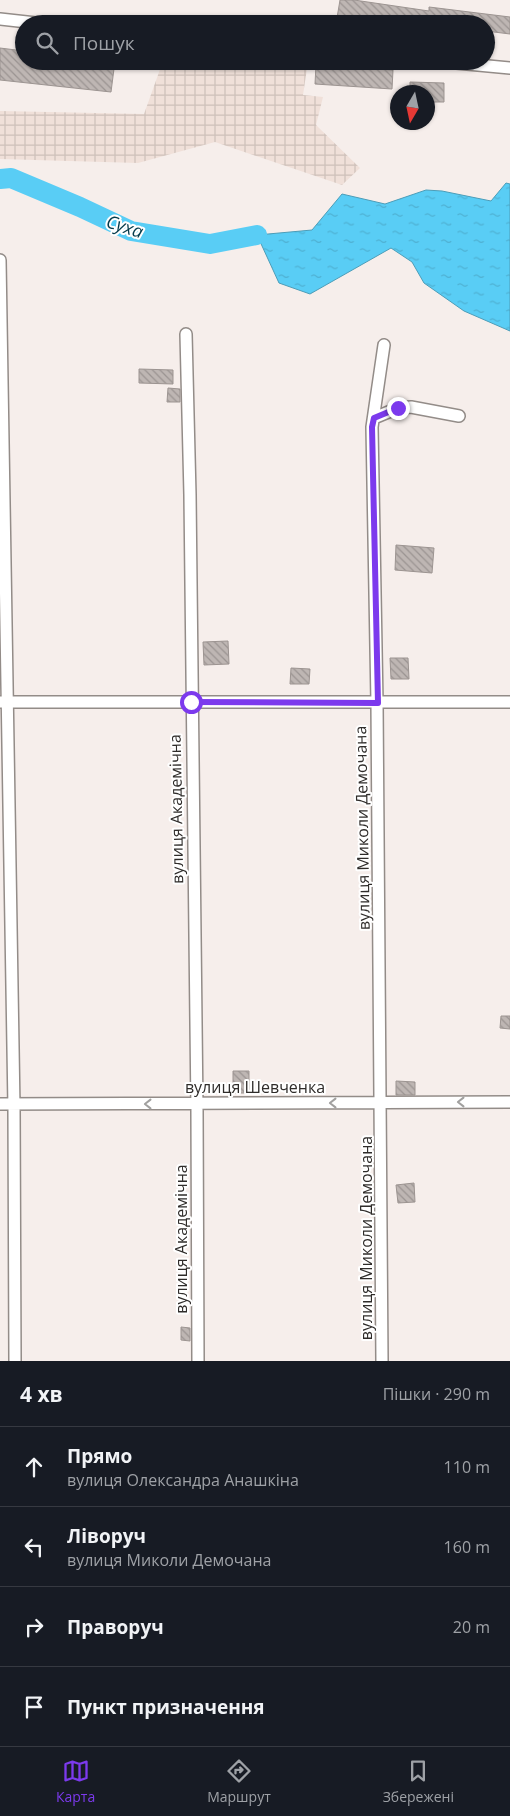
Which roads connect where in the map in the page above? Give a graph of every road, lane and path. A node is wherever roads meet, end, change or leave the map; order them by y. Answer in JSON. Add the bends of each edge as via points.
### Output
{"nodes":[{"id":1,"x":0,"y":19,"type":"edge"},
{"id":2,"x":15,"y":21,"type":"edge"},
{"id":3,"x":495,"y":67,"type":"edge"},
{"id":4,"x":510,"y":68,"type":"edge"},
{"id":5,"x":0,"y":260,"type":"edge"},
{"id":6,"x":186,"y":334,"type":"dead end"},
{"id":7,"x":384,"y":344,"type":"dead end"},
{"id":8,"x":460,"y":416,"type":"dead end"},
{"id":9,"x":374,"y":418,"type":"junction"},
{"id":10,"x":4,"y":702,"type":"edge"},
{"id":11,"x":191,"y":702,"type":"junction"},
{"id":12,"x":510,"y":702,"type":"edge"},
{"id":13,"x":378,"y":703,"type":"junction"},
{"id":14,"x":510,"y":1102,"type":"edge"},
{"id":15,"x":381,"y":1103,"type":"junction"},
{"id":16,"x":0,"y":1104,"type":"edge"},
{"id":17,"x":14,"y":1104,"type":"junction"},
{"id":18,"x":197,"y":1104,"type":"junction"},
{"id":19,"x":15,"y":1361,"type":"edge"},
{"id":20,"x":198,"y":1361,"type":"edge"},
{"id":21,"x":382,"y":1361,"type":"edge"}],
"edges":[{"from":1,"to":2,"type":"street"},
{"from":3,"to":4,"type":"street"},
{"from":5,"to":10,"type":"street"},
{"from":6,"to":11,"type":"street","name":"вулиця Академічна"},
{"from":7,"to":9,"type":"street","name":"вулиця Миколи Демочана"},
{"from":8,"to":9,"type":"street","via":[[410,407],[398,408]]},
{"from":9,"to":13,"type":"street","name":"вулиця Миколи Демочана"},
{"from":10,"to":11,"type":"street"},
{"from":10,"to":17,"type":"street"},
{"from":11,"to":13,"type":"street"},
{"from":11,"to":18,"type":"street","name":"вулиця Академічна"},
{"from":12,"to":13,"type":"street"},
{"from":13,"to":15,"type":"street","name":"вулиця Миколи Демочана"},
{"from":14,"to":15,"type":"street","name":"вулиця Шевченка","one_way":true},
{"from":15,"to":18,"type":"street","name":"вулиця Шевченка","one_way":true},
{"from":15,"to":21,"type":"street","name":"вулиця Миколи Демочана"},
{"from":16,"to":17,"type":"street","name":"вулиця Шевченка"},
{"from":18,"to":17,"type":"street","name":"вулиця Шевченка","one_way":true},
{"from":17,"to":19,"type":"street"},
{"from":18,"to":20,"type":"street","name":"вулиця Академічна"}]}
